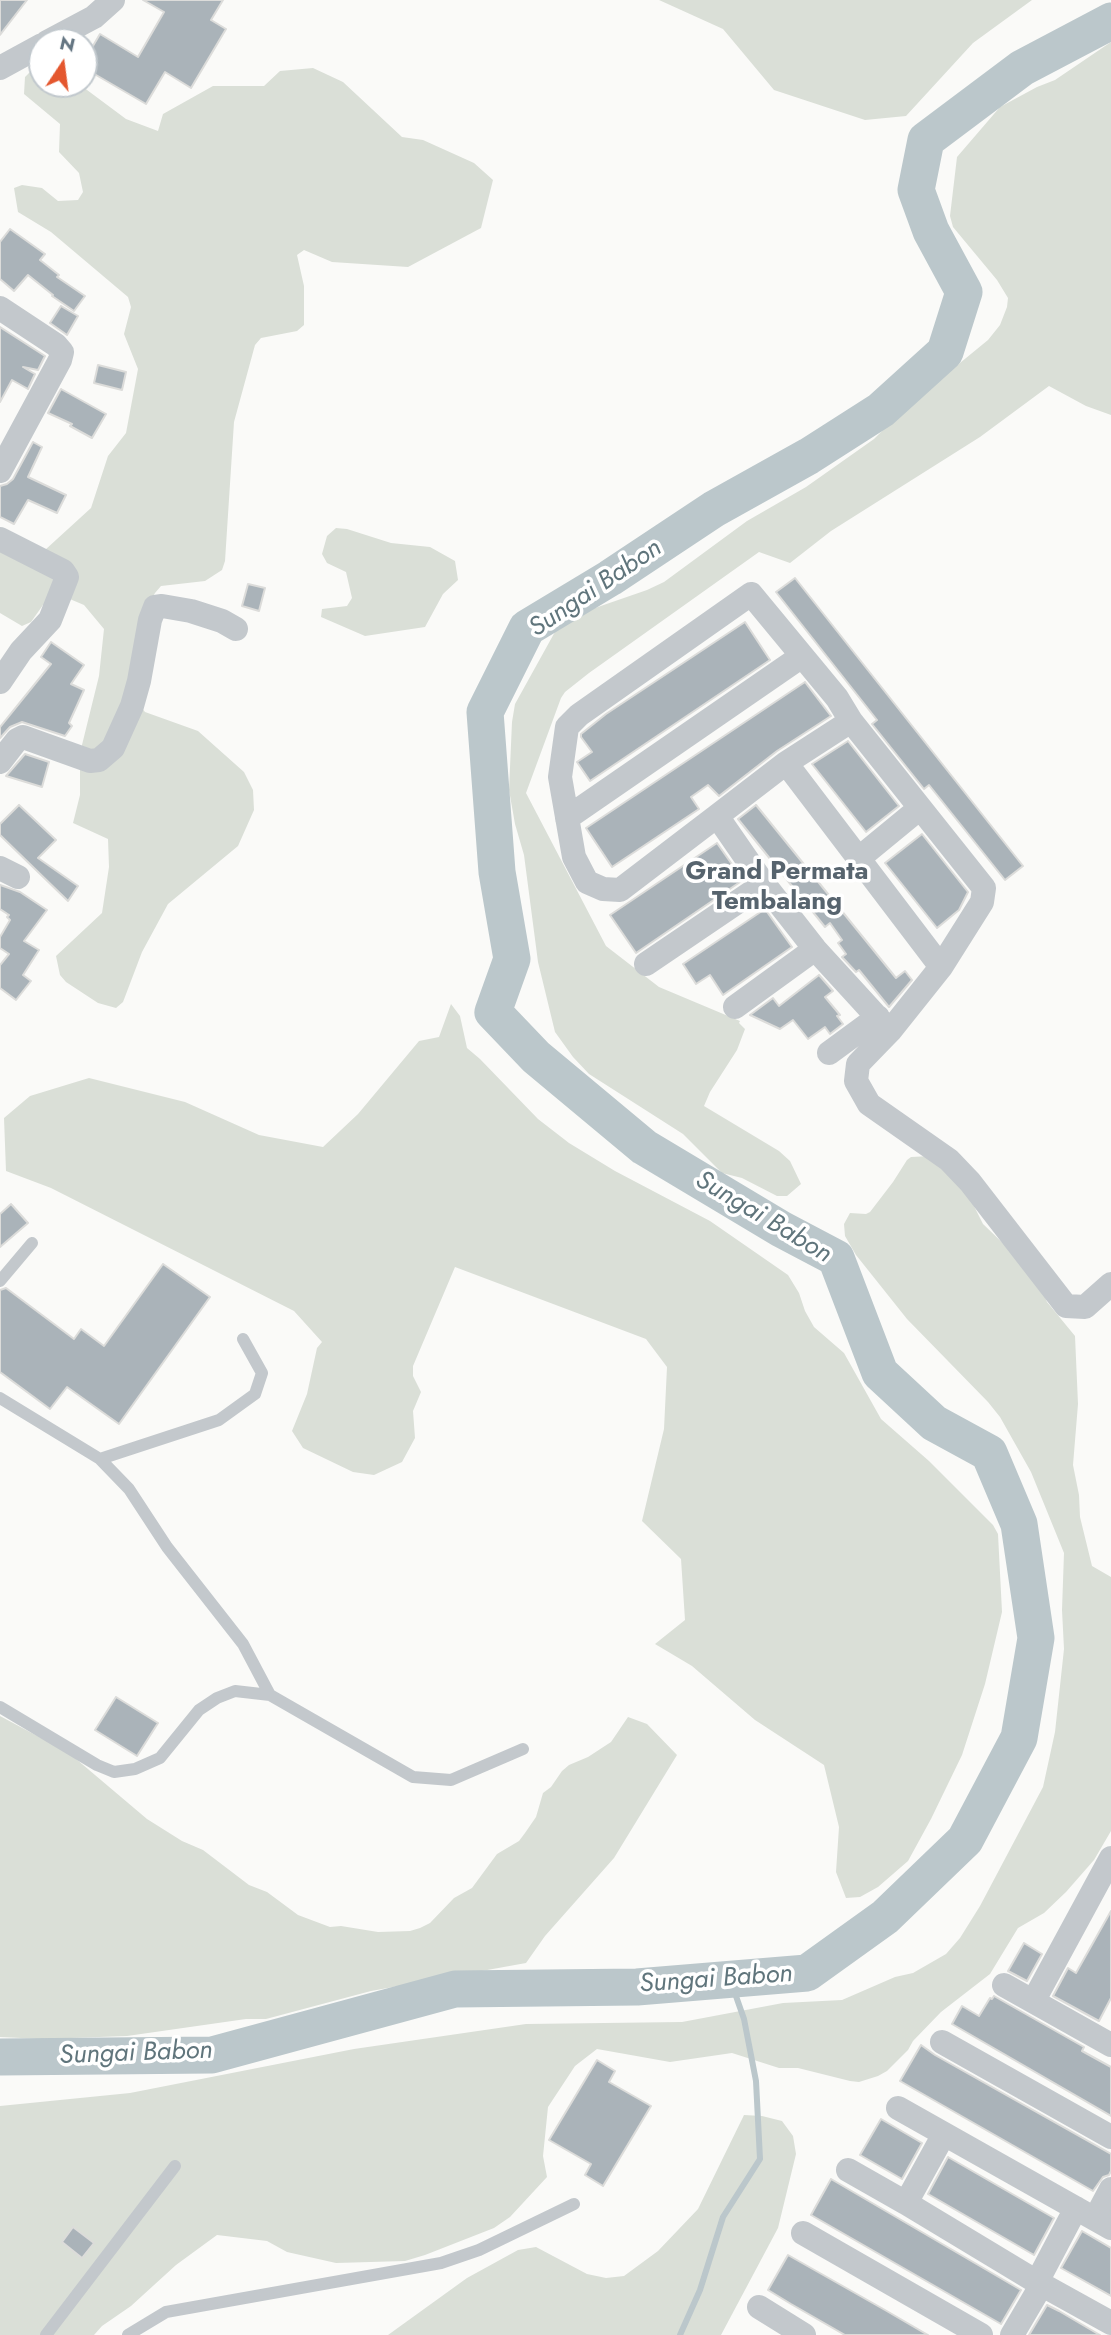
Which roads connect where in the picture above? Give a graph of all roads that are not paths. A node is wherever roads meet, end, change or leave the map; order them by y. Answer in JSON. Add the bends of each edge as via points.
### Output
{"nodes":[{"id":1,"x":113,"y":0,"type":"edge"},
{"id":2,"x":73,"y":28,"type":"edge"},
{"id":3,"x":28,"y":53,"type":"edge"},
{"id":4,"x":0,"y":68,"type":"edge"},
{"id":5,"x":0,"y":308,"type":"edge"},
{"id":6,"x":0,"y":471,"type":"edge"},
{"id":7,"x":0,"y":539,"type":"edge"},
{"id":8,"x":236,"y":629,"type":"dead end"},
{"id":9,"x":802,"y":656,"type":"junction"},
{"id":10,"x":0,"y":682,"type":"edge"},
{"id":11,"x":851,"y":721,"type":"junction"},
{"id":12,"x":0,"y":762,"type":"edge"},
{"id":13,"x":786,"y":763,"type":"junction"},
{"id":14,"x":920,"y":808,"type":"junction"},
{"id":15,"x":717,"y":816,"type":"junction"},
{"id":16,"x":567,"y":818,"type":"junction"},
{"id":17,"x":858,"y":859,"type":"junction"},
{"id":18,"x":764,"y":884,"type":"junction"},
{"id":19,"x":815,"y":948,"type":"junction"},
{"id":20,"x":646,"y":964,"type":"dead end"},
{"id":21,"x":941,"y":967,"type":"junction"},
{"id":22,"x":736,"y":1007,"type":"dead end"},
{"id":23,"x":884,"y":1024,"type":"junction"},
{"id":24,"x":829,"y":1054,"type":"dead end"},
{"id":25,"x":32,"y":1243,"type":"dead end"},
{"id":26,"x":0,"y":1281,"type":"edge"},
{"id":27,"x":1111,"y":1284,"type":"edge"},
{"id":28,"x":243,"y":1339,"type":"dead end"},
{"id":29,"x":0,"y":1398,"type":"edge"},
{"id":30,"x":100,"y":1459,"type":"junction"},
{"id":31,"x":270,"y":1695,"type":"junction"},
{"id":32,"x":0,"y":1707,"type":"edge"},
{"id":33,"x":523,"y":1749,"type":"dead end"},
{"id":34,"x":1111,"y":1858,"type":"edge"},
{"id":35,"x":1004,"y":1985,"type":"dead end"},
{"id":36,"x":1034,"y":2000,"type":"junction"},
{"id":37,"x":1109,"y":2038,"type":"edge"},
{"id":38,"x":942,"y":2042,"type":"dead end"},
{"id":39,"x":898,"y":2108,"type":"dead end"},
{"id":40,"x":944,"y":2134,"type":"junction"},
{"id":41,"x":1111,"y":2137,"type":"edge"},
{"id":42,"x":175,"y":2166,"type":"dead end"},
{"id":43,"x":848,"y":2170,"type":"dead end"},
{"id":44,"x":1111,"y":2189,"type":"edge"},
{"id":45,"x":906,"y":2203,"type":"junction"},
{"id":46,"x":574,"y":2204,"type":"dead end"},
{"id":47,"x":1094,"y":2219,"type":"edge"},
{"id":48,"x":803,"y":2233,"type":"dead end"},
{"id":49,"x":1039,"y":2283,"type":"junction"},
{"id":50,"x":760,"y":2308,"type":"dead end"},
{"id":51,"x":1111,"y":2323,"type":"edge"},
{"id":52,"x":46,"y":2335,"type":"edge"},
{"id":53,"x":128,"y":2335,"type":"edge"},
{"id":54,"x":804,"y":2335,"type":"edge"},
{"id":55,"x":981,"y":2335,"type":"edge"},
{"id":56,"x":1012,"y":2335,"type":"edge"}],
"edges":[{"from":1,"to":2,"type":"street"},
{"from":3,"to":4,"type":"street"},
{"from":5,"to":6,"type":"street","via":[[62,352]]},
{"from":7,"to":10,"type":"street","via":[[67,577],[50,620]]},
{"from":8,"to":12,"type":"street","via":[[191,611],[155,607],[132,706],[113,748],[99,760],[90,761],[23,737]]},
{"from":9,"to":11,"type":"street"},
{"from":9,"to":16,"type":"street"},
{"from":9,"to":16,"type":"street","via":[[751,594],[567,727],[560,777]]},
{"from":11,"to":13,"type":"street"},
{"from":11,"to":14,"type":"street"},
{"from":13,"to":15,"type":"street"},
{"from":13,"to":17,"type":"street"},
{"from":14,"to":17,"type":"street"},
{"from":14,"to":21,"type":"street","via":[[984,888],[982,902]]},
{"from":15,"to":16,"type":"street","via":[[620,890],[603,890],[587,881],[573,857]]},
{"from":15,"to":18,"type":"street"},
{"from":17,"to":21,"type":"street"},
{"from":18,"to":19,"type":"street"},
{"from":18,"to":20,"type":"street"},
{"from":19,"to":22,"type":"street"},
{"from":19,"to":23,"type":"street"},
{"from":21,"to":23,"type":"street"},
{"from":23,"to":24,"type":"street"},
{"from":23,"to":27,"type":"street","via":[[859,1064],[856,1081],[870,1104],[949,1160],[1066,1306],[1085,1307]]},
{"from":25,"to":26,"type":"lane"},
{"from":28,"to":30,"type":"lane","via":[[262,1373],[255,1394],[219,1420]]},
{"from":29,"to":30,"type":"lane"},
{"from":30,"to":31,"type":"lane","via":[[129,1489],[243,1644]]},
{"from":31,"to":32,"type":"lane","via":[[234,1691],[217,1698],[199,1710],[160,1758],[114,1772]]},
{"from":31,"to":33,"type":"lane","via":[[413,1777],[451,1780]]},
{"from":34,"to":36,"type":"street"},
{"from":35,"to":36,"type":"street"},
{"from":36,"to":37,"type":"street"},
{"from":38,"to":41,"type":"street"},
{"from":39,"to":40,"type":"street"},
{"from":40,"to":45,"type":"street"},
{"from":40,"to":47,"type":"street"},
{"from":42,"to":52,"type":"lane"},
{"from":43,"to":45,"type":"street"},
{"from":44,"to":47,"type":"street"},
{"from":45,"to":49,"type":"street"},
{"from":46,"to":53,"type":"lane","via":[[479,2250],[440,2263],[166,2312]]},
{"from":47,"to":49,"type":"street"},
{"from":48,"to":55,"type":"street"},
{"from":49,"to":51,"type":"street"},
{"from":49,"to":56,"type":"street"},
{"from":50,"to":54,"type":"street"}]}
